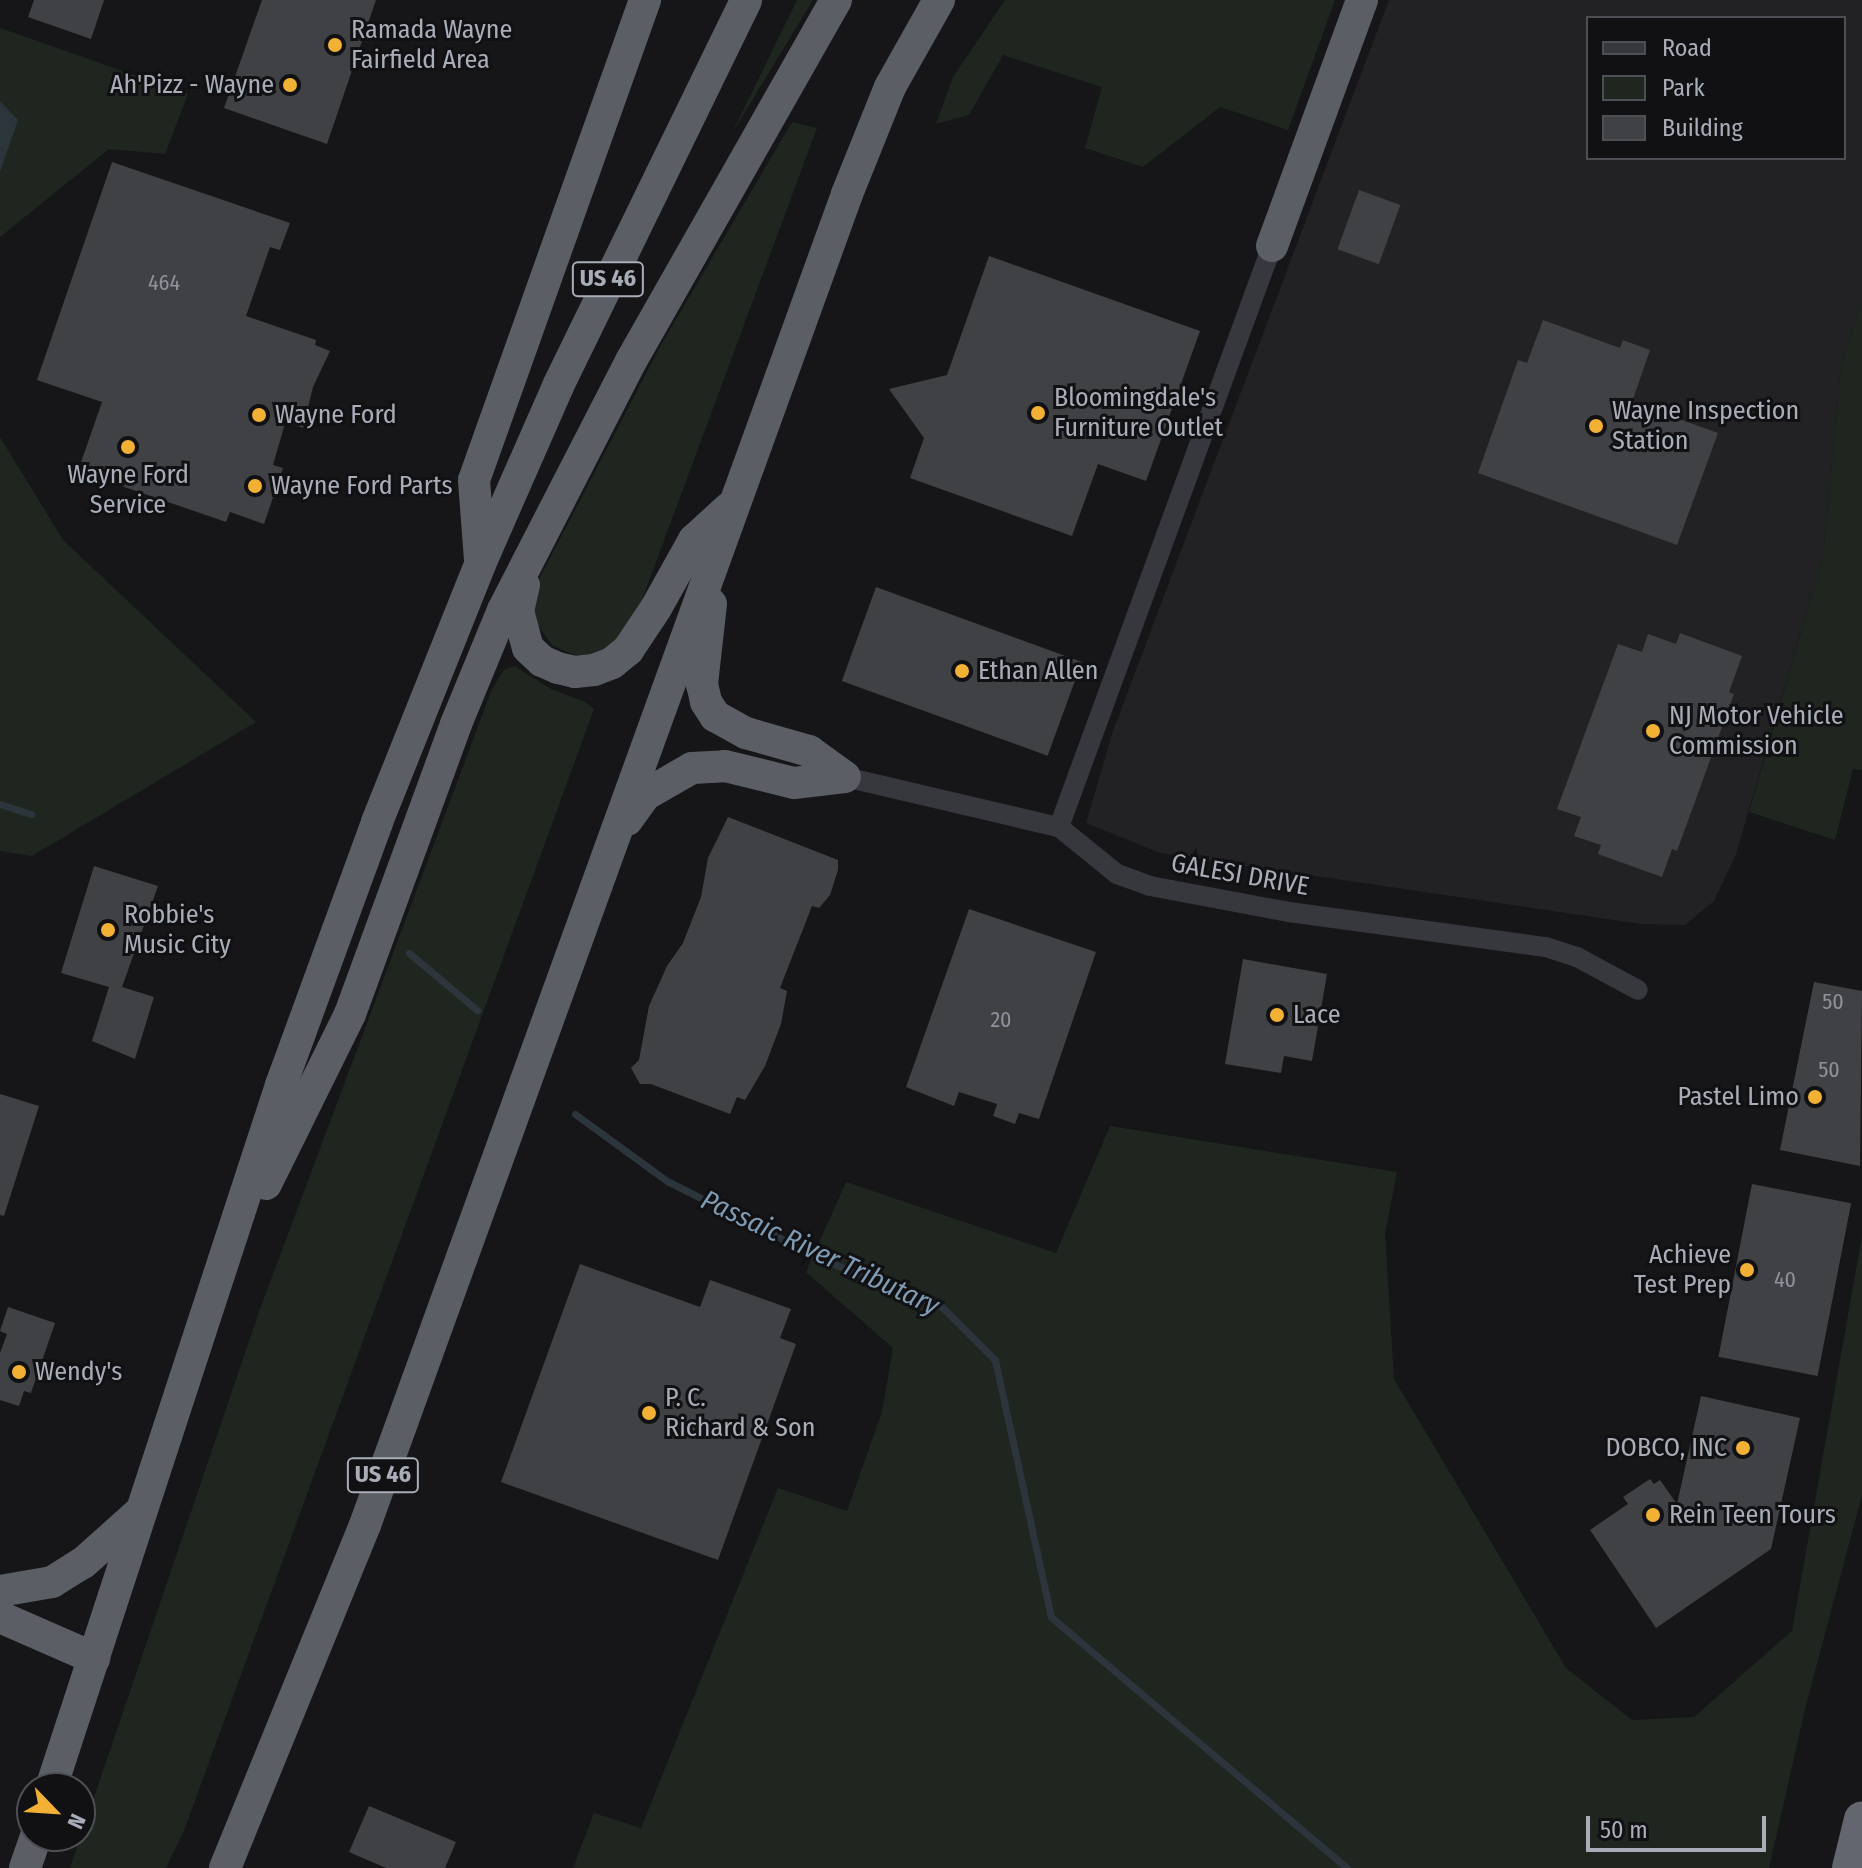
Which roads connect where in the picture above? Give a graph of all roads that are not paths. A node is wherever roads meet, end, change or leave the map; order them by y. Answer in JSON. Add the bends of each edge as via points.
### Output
{"nodes":[{"id":1,"x":645,"y":0,"type":"edge"},
{"id":2,"x":746,"y":0,"type":"edge"},
{"id":3,"x":836,"y":0,"type":"edge"},
{"id":4,"x":939,"y":0,"type":"edge"},
{"id":5,"x":1362,"y":0,"type":"edge"},
{"id":6,"x":1272,"y":246,"type":"joint"},
{"id":7,"x":733,"y":504,"type":"junction"},
{"id":8,"x":718,"y":548,"type":"junction"},
{"id":9,"x":530,"y":558,"type":"junction"},
{"id":10,"x":480,"y":564,"type":"junction"},
{"id":11,"x":845,"y":777,"type":"junction"},
{"id":12,"x":1059,"y":827,"type":"junction"},
{"id":13,"x":603,"y":861,"type":"junction"},
{"id":14,"x":1638,"y":990,"type":"dead end"},
{"id":15,"x":214,"y":1289,"type":"junction"},
{"id":16,"x":142,"y":1511,"type":"junction"},
{"id":17,"x":0,"y":1591,"type":"edge"},
{"id":18,"x":0,"y":1617,"type":"edge"},
{"id":19,"x":94,"y":1658,"type":"junction"},
{"id":20,"x":56,"y":1772,"type":"edge"},
{"id":21,"x":1862,"y":1819,"type":"edge"},
{"id":22,"x":225,"y":1868,"type":"edge"},
{"id":23,"x":1850,"y":1868,"type":"edge"}],
"edges":[{"from":1,"to":10,"type":"highway","via":[[474,480]]},
{"from":2,"to":10,"type":"highway","number":"US 46","via":[[596,305]]},
{"from":3,"to":9,"type":"highway","via":[[631,361]]},
{"from":4,"to":7,"type":"highway","number":"US 46","via":[[890,87],[869,137]]},
{"from":5,"to":6,"type":"highway"},
{"from":6,"to":12,"type":"street"},
{"from":7,"to":8,"type":"highway","number":"US 46"},
{"from":7,"to":9,"type":"highway","via":[[694,540],[628,650],[594,670],[558,668],[528,648],[518,611]]},
{"from":8,"to":11,"type":"highway","via":[[703,666],[706,702],[730,727],[809,751]]},
{"from":8,"to":13,"type":"highway","number":"US 46"},
{"from":9,"to":15,"type":"highway","via":[[479,665],[350,1014]]},
{"from":10,"to":15,"type":"highway","number":"US 46","via":[[309,1005]]},
{"from":11,"to":12,"type":"street","name":"GALESI DRIVE"},
{"from":11,"to":13,"type":"highway","via":[[794,783],[725,766],[692,768],[645,795]]},
{"from":12,"to":14,"type":"street","name":"GALESI DRIVE","via":[[1117,874],[1150,886],[1289,912],[1546,947],[1577,957]]},
{"from":13,"to":22,"type":"highway","number":"US 46","via":[[359,1540]]},
{"from":15,"to":16,"type":"highway","number":"US 46"},
{"from":16,"to":17,"type":"highway","via":[[83,1563],[52,1582]]},
{"from":16,"to":19,"type":"highway","number":"US 46"},
{"from":18,"to":19,"type":"highway"},
{"from":19,"to":20,"type":"highway","number":"US 46"},
{"from":21,"to":23,"type":"highway"}]}
